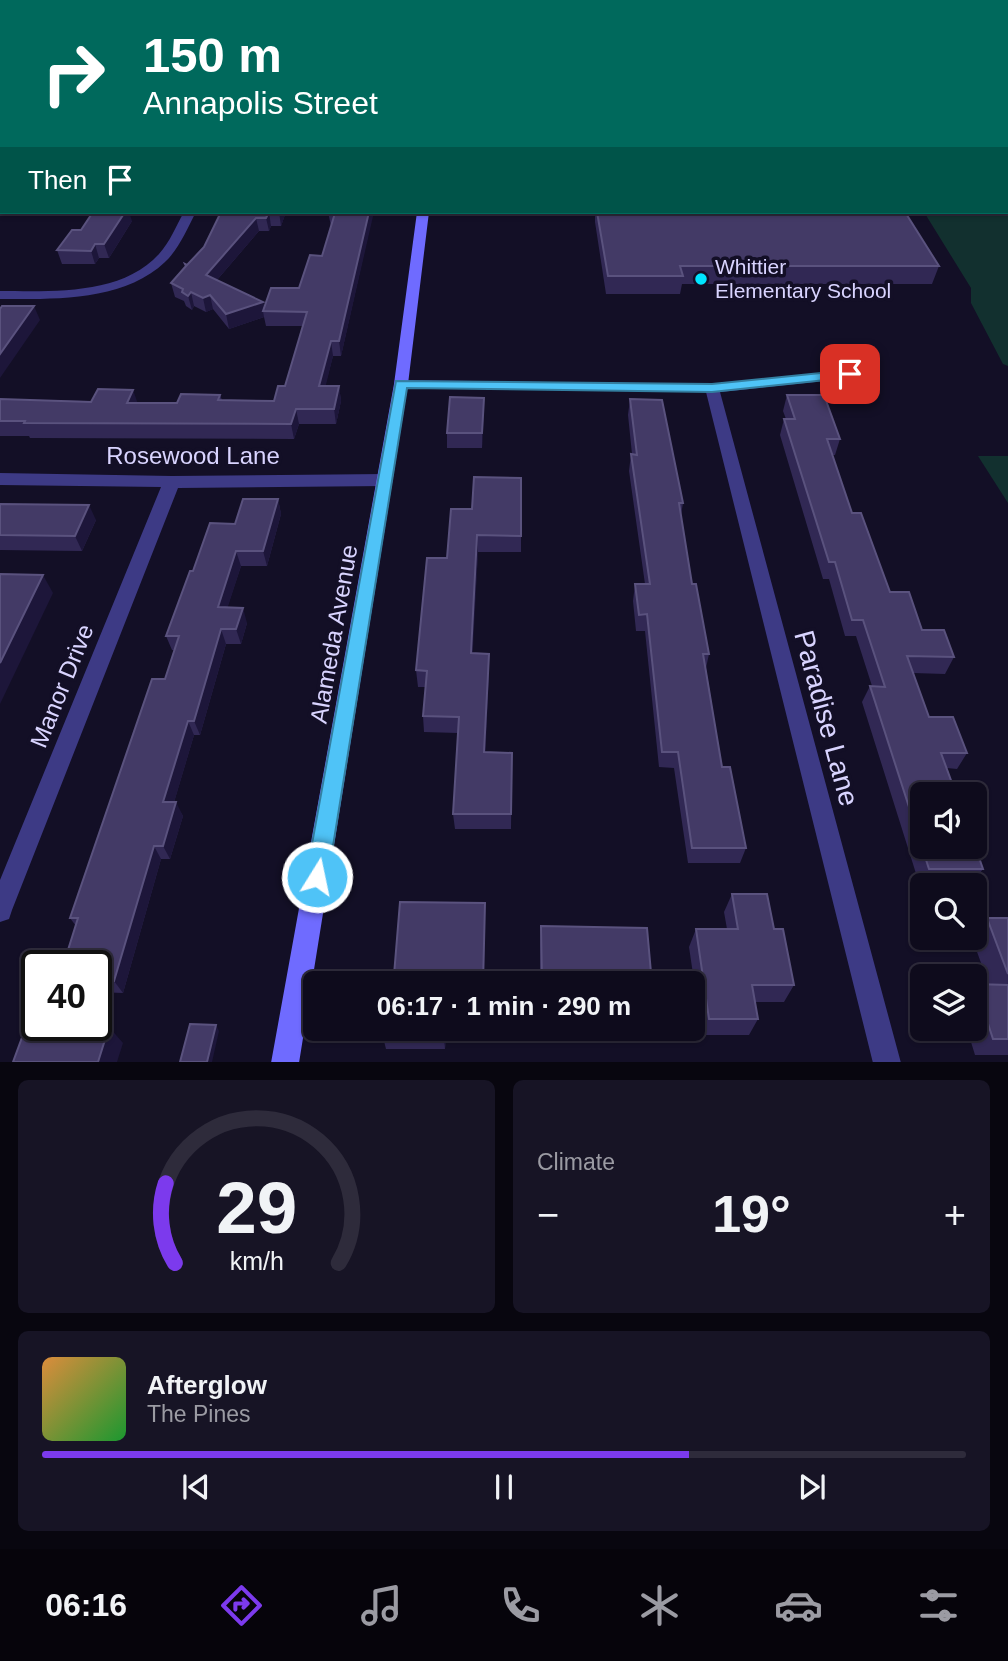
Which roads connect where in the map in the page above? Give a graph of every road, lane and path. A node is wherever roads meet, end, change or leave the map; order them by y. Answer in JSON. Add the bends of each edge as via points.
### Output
{"nodes":[{"id":1,"x":189,"y":214,"type":"edge"},
{"id":2,"x":423,"y":214,"type":"edge"},
{"id":3,"x":0,"y":295,"type":"edge"},
{"id":4,"x":868,"y":373,"type":"dead end"},
{"id":5,"x":401,"y":384,"type":"junction"},
{"id":6,"x":712,"y":388,"type":"junction"},
{"id":7,"x":0,"y":479,"type":"edge"},
{"id":8,"x":385,"y":480,"type":"junction"},
{"id":9,"x":172,"y":482,"type":"junction"},
{"id":10,"x":0,"y":910,"type":"edge"},
{"id":11,"x":285,"y":1062,"type":"edge"},
{"id":12,"x":887,"y":1062,"type":"edge"}],
"edges":[{"from":1,"to":3,"type":"street","via":[[159,262],[137,275],[67,295]]},
{"from":2,"to":5,"type":"street","name":"Alameda Avenue"},
{"from":4,"to":6,"type":"street"},
{"from":5,"to":6,"type":"street"},
{"from":5,"to":8,"type":"street","name":"Alameda Avenue"},
{"from":6,"to":12,"type":"street","name":"Paradise Lane"},
{"from":7,"to":9,"type":"street","name":"Rosewood Lane"},
{"from":8,"to":9,"type":"street","name":"Rosewood Lane"},
{"from":8,"to":11,"type":"street","name":"Alameda Avenue"},
{"from":9,"to":10,"type":"street","name":"Manor Drive"}]}
